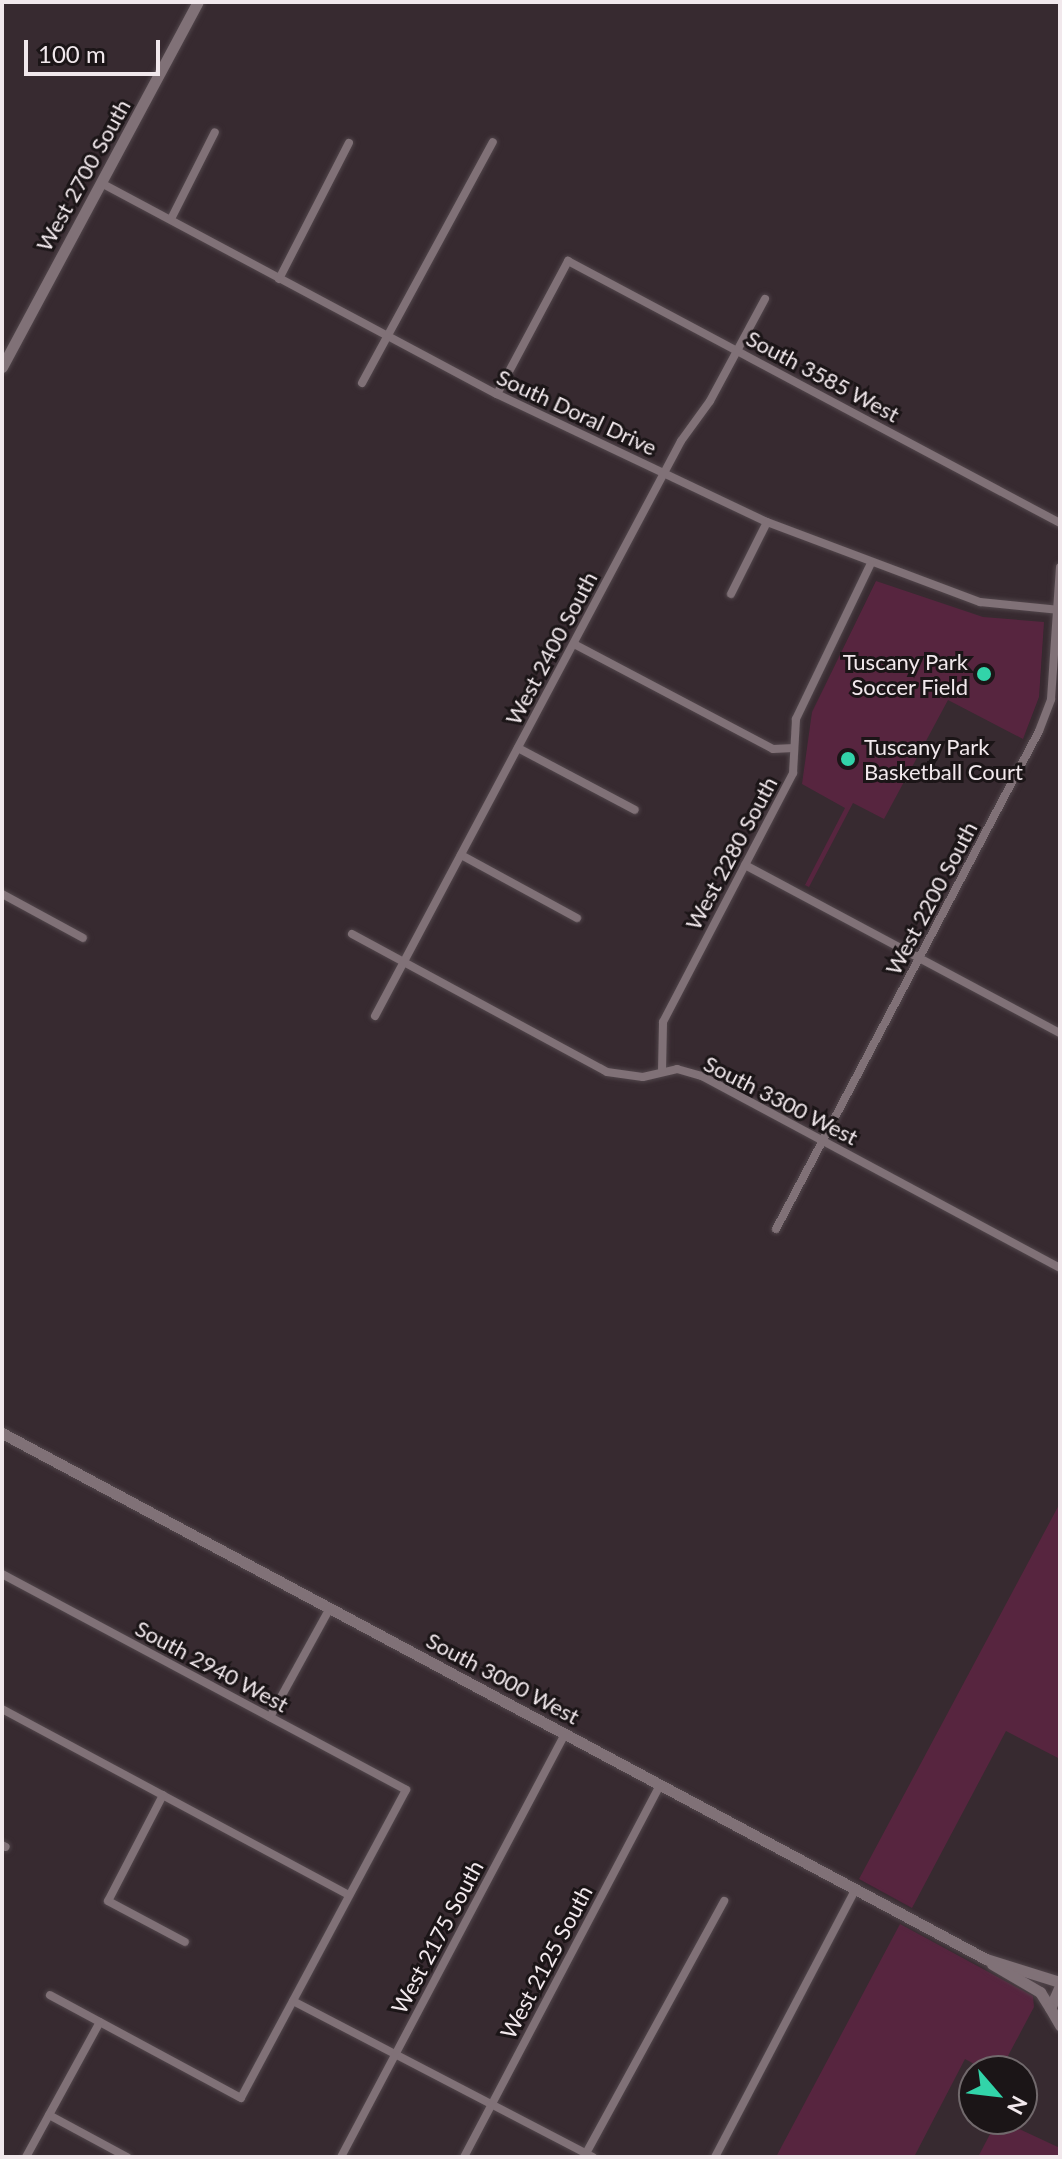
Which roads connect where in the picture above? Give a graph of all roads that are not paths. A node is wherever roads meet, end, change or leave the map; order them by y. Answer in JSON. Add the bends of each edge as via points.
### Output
{"nodes":[{"id":1,"x":198,"y":2,"type":"edge"},
{"id":2,"x":215,"y":132,"type":"dead end"},
{"id":3,"x":493,"y":142,"type":"dead end"},
{"id":4,"x":349,"y":143,"type":"dead end"},
{"id":5,"x":103,"y":184,"type":"junction"},
{"id":6,"x":171,"y":219,"type":"junction"},
{"id":7,"x":279,"y":279,"type":"junction"},
{"id":8,"x":765,"y":299,"type":"dead end"},
{"id":9,"x":387,"y":337,"type":"junction"},
{"id":10,"x":737,"y":351,"type":"junction"},
{"id":11,"x":2,"y":367,"type":"edge"},
{"id":12,"x":362,"y":383,"type":"dead end"},
{"id":13,"x":497,"y":394,"type":"junction"},
{"id":14,"x":665,"y":473,"type":"junction"},
{"id":15,"x":767,"y":522,"type":"junction"},
{"id":16,"x":1060,"y":523,"type":"edge"},
{"id":17,"x":871,"y":563,"type":"junction"},
{"id":18,"x":1060,"y":567,"type":"edge"},
{"id":19,"x":731,"y":594,"type":"dead end"},
{"id":20,"x":1058,"y":610,"type":"edge"},
{"id":21,"x":574,"y":644,"type":"junction"},
{"id":22,"x":518,"y":748,"type":"junction"},
{"id":23,"x":794,"y":748,"type":"junction"},
{"id":24,"x":635,"y":810,"type":"dead end"},
{"id":25,"x":461,"y":855,"type":"junction"},
{"id":26,"x":745,"y":865,"type":"junction"},
{"id":27,"x":2,"y":894,"type":"edge"},
{"id":28,"x":577,"y":918,"type":"dead end"},
{"id":29,"x":352,"y":934,"type":"dead end"},
{"id":30,"x":83,"y":938,"type":"dead end"},
{"id":31,"x":920,"y":958,"type":"junction"},
{"id":32,"x":404,"y":962,"type":"junction"},
{"id":33,"x":375,"y":1016,"type":"dead end"},
{"id":34,"x":1060,"y":1033,"type":"edge"},
{"id":35,"x":662,"y":1071,"type":"junction"},
{"id":36,"x":823,"y":1141,"type":"junction"},
{"id":37,"x":776,"y":1229,"type":"dead end"},
{"id":38,"x":1060,"y":1268,"type":"edge"},
{"id":39,"x":2,"y":1433,"type":"edge"},
{"id":40,"x":3,"y":1576,"type":"edge"},
{"id":41,"x":330,"y":1608,"type":"junction"},
{"id":42,"x":2,"y":1709,"type":"edge"},
{"id":43,"x":270,"y":1717,"type":"junction"},
{"id":44,"x":565,"y":1734,"type":"junction"},
{"id":45,"x":660,"y":1785,"type":"junction"},
{"id":46,"x":163,"y":1795,"type":"junction"},
{"id":47,"x":856,"y":1889,"type":"junction"},
{"id":48,"x":349,"y":1895,"type":"junction"},
{"id":49,"x":724,"y":1901,"type":"dead end"},
{"id":50,"x":185,"y":1942,"type":"dead end"},
{"id":51,"x":986,"y":1959,"type":"junction"},
{"id":52,"x":1060,"y":1984,"type":"edge"},
{"id":53,"x":50,"y":1995,"type":"dead end"},
{"id":54,"x":293,"y":2001,"type":"junction"},
{"id":55,"x":1050,"y":2008,"type":"junction"},
{"id":56,"x":100,"y":2022,"type":"junction"},
{"id":57,"x":1060,"y":2025,"type":"edge"},
{"id":58,"x":395,"y":2055,"type":"junction"},
{"id":59,"x":491,"y":2106,"type":"junction"},
{"id":60,"x":49,"y":2115,"type":"junction"},
{"id":61,"x":587,"y":2156,"type":"edge"},
{"id":62,"x":26,"y":2157,"type":"edge"},
{"id":63,"x":127,"y":2157,"type":"edge"},
{"id":64,"x":341,"y":2157,"type":"edge"},
{"id":65,"x":464,"y":2157,"type":"edge"},
{"id":66,"x":715,"y":2157,"type":"edge"}],
"edges":[{"from":1,"to":5,"type":"street","name":"West 2700 South"},
{"from":2,"to":6,"type":"street"},
{"from":3,"to":9,"type":"street"},
{"from":4,"to":7,"type":"street"},
{"from":5,"to":6,"type":"street","name":"South Doral Drive"},
{"from":5,"to":11,"type":"street","name":"West 2700 South"},
{"from":6,"to":7,"type":"street","name":"South Doral Drive"},
{"from":7,"to":9,"type":"street","name":"South Doral Drive"},
{"from":8,"to":10,"type":"street","name":"West 2400 South"},
{"from":9,"to":12,"type":"street"},
{"from":9,"to":13,"type":"street","name":"South Doral Drive"},
{"from":10,"to":13,"type":"street","name":"South 3585 West","via":[[568,261]]},
{"from":10,"to":14,"type":"street","name":"West 2400 South"},
{"from":10,"to":16,"type":"street","name":"South 3585 West"},
{"from":13,"to":14,"type":"street","name":"South Doral Drive"},
{"from":14,"to":15,"type":"street","name":"South Doral Drive"},
{"from":14,"to":21,"type":"street","name":"West 2400 South"},
{"from":15,"to":17,"type":"street","name":"South Doral Drive"},
{"from":15,"to":19,"type":"street"},
{"from":17,"to":20,"type":"street","name":"South Doral Drive","via":[[980,602]]},
{"from":17,"to":23,"type":"street","name":"West 2280 South","via":[[796,719]]},
{"from":18,"to":20,"type":"street","name":"West 2200 South"},
{"from":20,"to":31,"type":"street","name":"West 2200 South","via":[[1051,699],[1039,731]]},
{"from":21,"to":22,"type":"street","name":"West 2400 South"},
{"from":21,"to":23,"type":"street","via":[[773,749]]},
{"from":22,"to":24,"type":"street"},
{"from":22,"to":25,"type":"street","name":"West 2400 South"},
{"from":23,"to":26,"type":"street","name":"West 2280 South","via":[[793,773]]},
{"from":25,"to":28,"type":"street"},
{"from":25,"to":32,"type":"street","name":"West 2400 South"},
{"from":26,"to":31,"type":"street"},
{"from":26,"to":35,"type":"street","name":"West 2280 South","via":[[663,1022]]},
{"from":27,"to":30,"type":"street"},
{"from":29,"to":32,"type":"street","name":"South 3300 West"},
{"from":31,"to":34,"type":"street"},
{"from":31,"to":36,"type":"street","name":"West 2200 South"},
{"from":32,"to":33,"type":"street","name":"West 2400 South"},
{"from":32,"to":35,"type":"street","name":"South 3300 West","via":[[607,1072],[625,1077]]},
{"from":35,"to":36,"type":"street","name":"South 3300 West","via":[[702,1076]]},
{"from":36,"to":37,"type":"street","name":"West 2200 South"},
{"from":36,"to":38,"type":"street","name":"South 3300 West"},
{"from":39,"to":41,"type":"street","name":"South 3000 West"},
{"from":40,"to":43,"type":"street","name":"South 2940 West"},
{"from":41,"to":43,"type":"street"},
{"from":41,"to":44,"type":"street","name":"South 3000 West"},
{"from":42,"to":46,"type":"street"},
{"from":43,"to":48,"type":"street","name":"South 2940 West","via":[[406,1790]]},
{"from":44,"to":45,"type":"street","name":"South 3000 West"},
{"from":44,"to":58,"type":"street","name":"West 2175 South"},
{"from":45,"to":47,"type":"street","name":"South 3000 West"},
{"from":45,"to":59,"type":"street","name":"West 2125 South"},
{"from":46,"to":48,"type":"street"},
{"from":46,"to":50,"type":"street","via":[[108,1901]]},
{"from":47,"to":51,"type":"street","name":"South 3000 West"},
{"from":47,"to":66,"type":"street"},
{"from":48,"to":54,"type":"street"},
{"from":49,"to":61,"type":"street"},
{"from":51,"to":52,"type":"street","name":"South 3000 West"},
{"from":51,"to":55,"type":"street","name":"South 3000 West","via":[[1040,1992]]},
{"from":52,"to":55,"type":"street"},
{"from":53,"to":56,"type":"street"},
{"from":54,"to":56,"type":"street","via":[[241,2098]]},
{"from":54,"to":58,"type":"street"},
{"from":55,"to":57,"type":"street","name":"South 3000 West"},
{"from":56,"to":60,"type":"street"},
{"from":58,"to":59,"type":"street"},
{"from":58,"to":64,"type":"street","name":"West 2175 South"},
{"from":59,"to":61,"type":"street"},
{"from":59,"to":65,"type":"street","name":"West 2125 South"},
{"from":60,"to":62,"type":"street"},
{"from":60,"to":63,"type":"street"}]}
